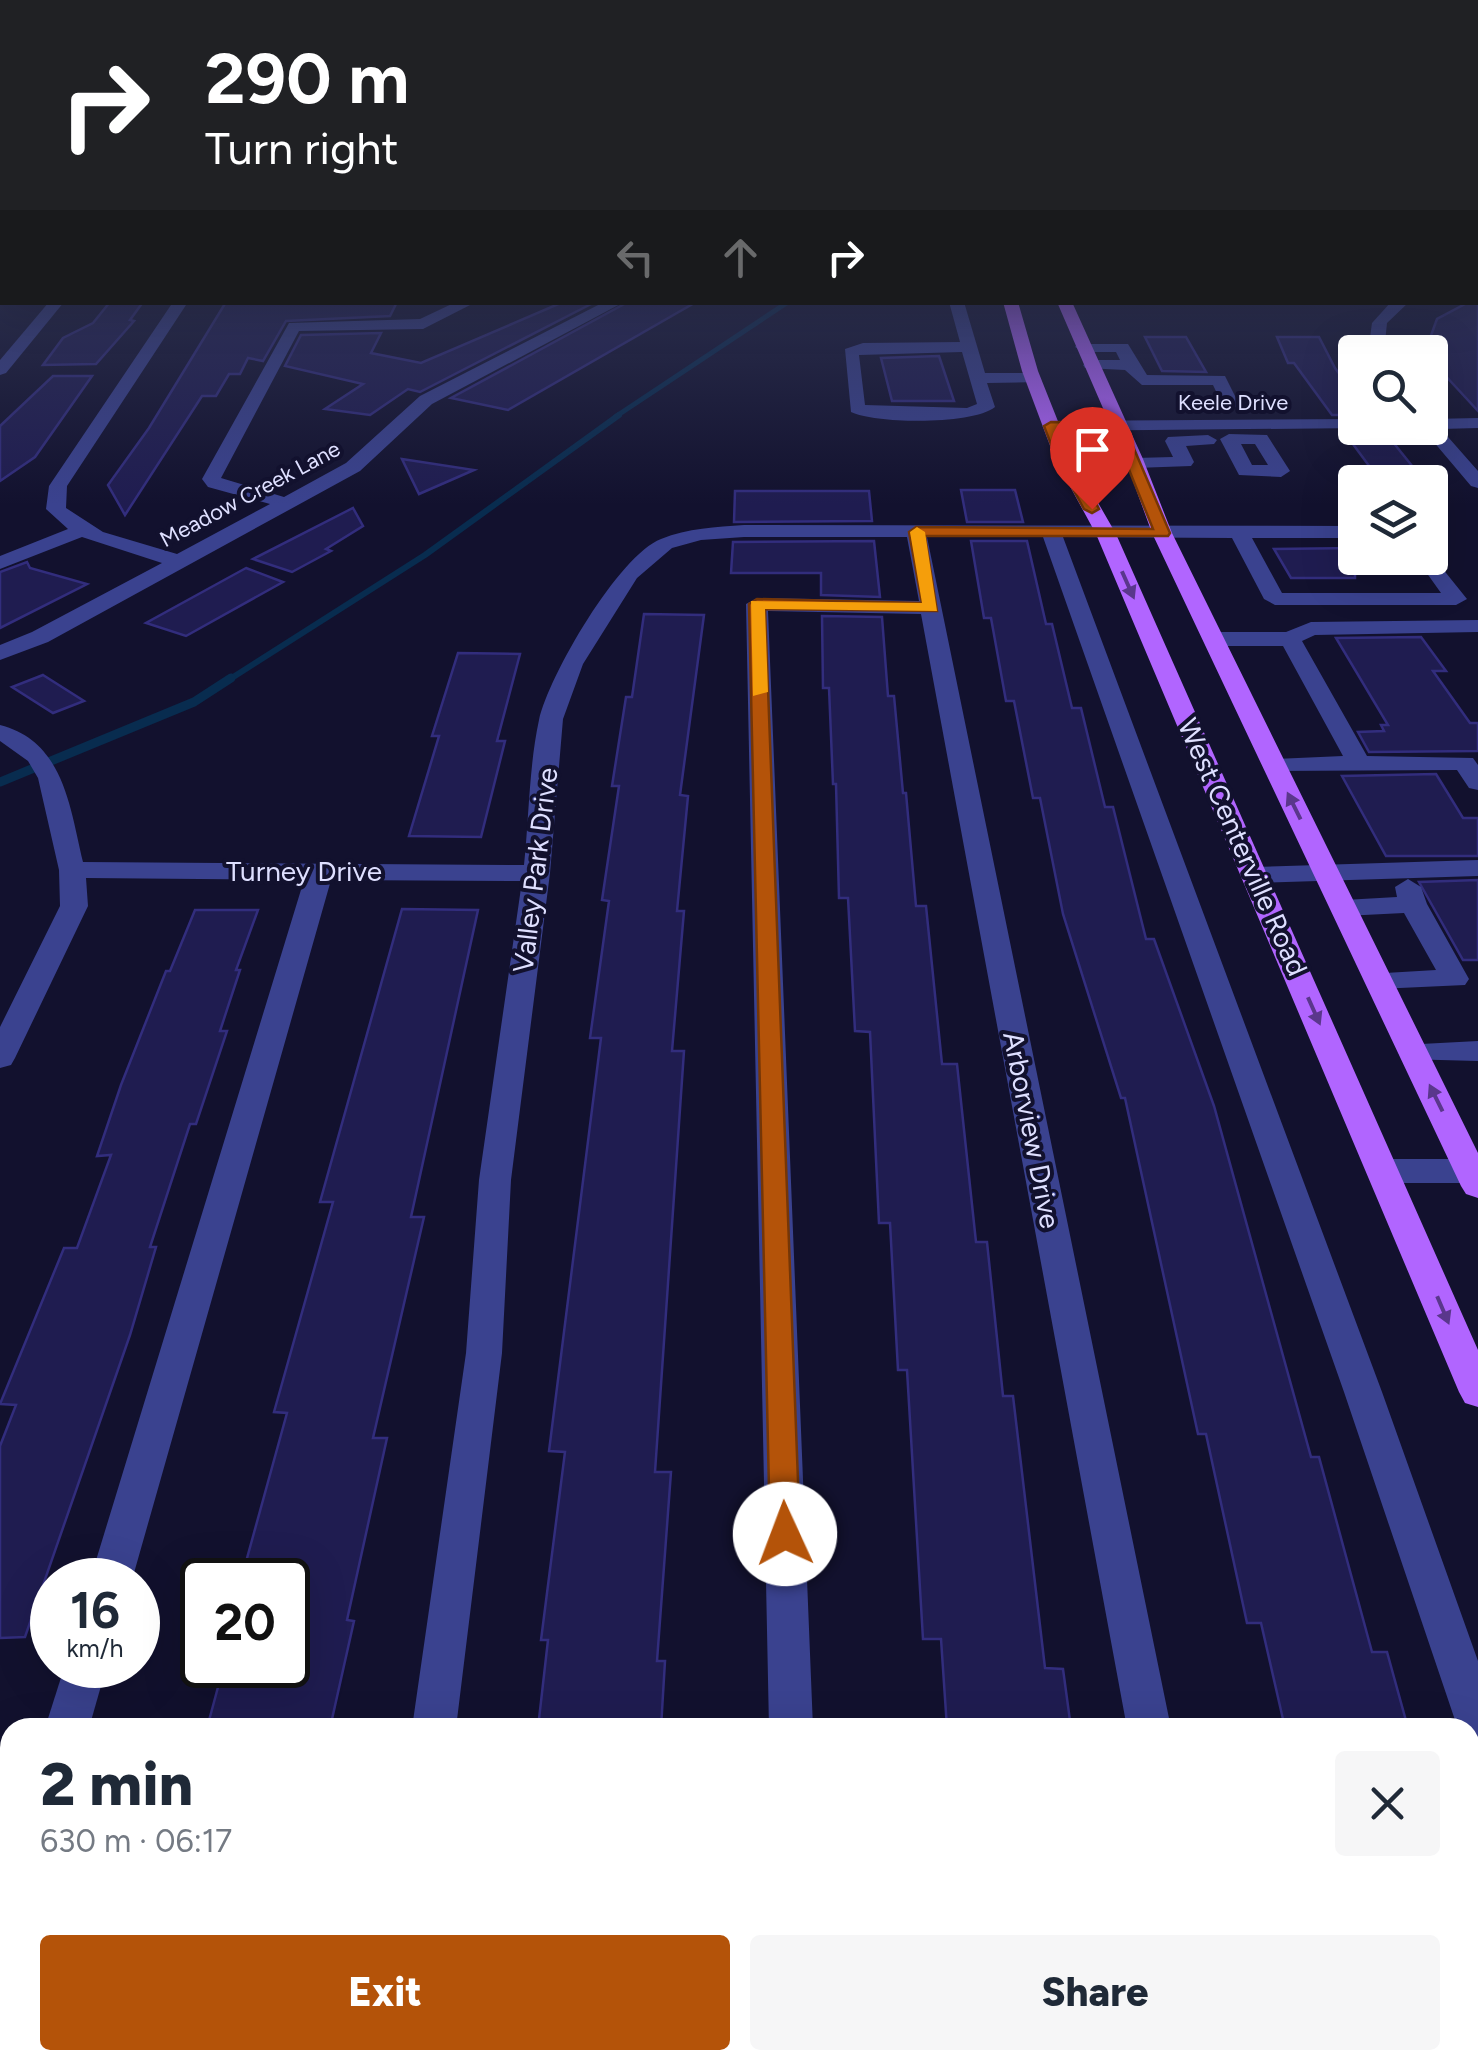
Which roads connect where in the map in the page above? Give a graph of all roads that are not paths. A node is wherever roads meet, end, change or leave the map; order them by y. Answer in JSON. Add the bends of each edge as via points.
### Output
{"nodes":[{"id":1,"x":49,"y":312,"type":"edge"},
{"id":2,"x":175,"y":312,"type":"edge"},
{"id":3,"x":449,"y":312,"type":"edge"},
{"id":4,"x":598,"y":312,"type":"edge"},
{"id":5,"x":959,"y":312,"type":"edge"},
{"id":6,"x":1013,"y":312,"type":"edge"},
{"id":7,"x":1068,"y":312,"type":"edge"},
{"id":8,"x":1389,"y":312,"type":"edge"},
{"id":9,"x":1375,"y":335,"type":"edge"},
{"id":10,"x":969,"y":346,"type":"junction"},
{"id":11,"x":1083,"y":347,"type":"junction"},
{"id":12,"x":1130,"y":365,"type":"junction"},
{"id":13,"x":0,"y":370,"type":"edge"},
{"id":14,"x":1094,"y":372,"type":"junction"},
{"id":15,"x":978,"y":378,"type":"junction"},
{"id":16,"x":1032,"y":378,"type":"junction"},
{"id":17,"x":1147,"y":393,"type":"junction"},
{"id":18,"x":1231,"y":406,"type":"junction"},
{"id":19,"x":1110,"y":407,"type":"junction"},
{"id":20,"x":1338,"y":424,"type":"edge"},
{"id":21,"x":1478,"y":424,"type":"edge"},
{"id":22,"x":1160,"y":425,"type":"junction"},
{"id":23,"x":1243,"y":425,"type":"junction"},
{"id":24,"x":1448,"y":425,"type":"edge"},
{"id":25,"x":1051,"y":426,"type":"junction"},
{"id":26,"x":1118,"y":426,"type":"junction"},
{"id":27,"x":1224,"y":432,"type":"junction"},
{"id":28,"x":1446,"y":445,"type":"edge"},
{"id":29,"x":1136,"y":463,"type":"junction"},
{"id":30,"x":1478,"y":482,"type":"edge"},
{"id":31,"x":282,"y":502,"type":"junction"},
{"id":32,"x":82,"y":530,"type":"junction"},
{"id":33,"x":916,"y":532,"type":"junction"},
{"id":34,"x":1338,"y":532,"type":"edge"},
{"id":35,"x":1050,"y":533,"type":"junction"},
{"id":36,"x":1162,"y":533,"type":"junction"},
{"id":37,"x":1239,"y":533,"type":"junction"},
{"id":38,"x":1106,"y":534,"type":"junction"},
{"id":39,"x":176,"y":560,"type":"junction"},
{"id":40,"x":0,"y":563,"type":"edge"},
{"id":41,"x":1438,"y":575,"type":"edge"},
{"id":42,"x":931,"y":608,"type":"junction"},
{"id":43,"x":1478,"y":626,"type":"edge"},
{"id":44,"x":1290,"y":638,"type":"junction"},
{"id":45,"x":1214,"y":639,"type":"junction"},
{"id":46,"x":0,"y":654,"type":"edge"},
{"id":47,"x":8,"y":736,"type":"edge"},
{"id":48,"x":1359,"y":763,"type":"junction"},
{"id":49,"x":1275,"y":766,"type":"junction"},
{"id":50,"x":1478,"y":783,"type":"edge"},
{"id":51,"x":1478,"y":868,"type":"edge"},
{"id":52,"x":72,"y":870,"type":"junction"},
{"id":53,"x":1403,"y":870,"type":"junction"},
{"id":54,"x":320,"y":871,"type":"junction"},
{"id":55,"x":1326,"y":872,"type":"junction"},
{"id":56,"x":536,"y":874,"type":"junction"},
{"id":57,"x":1255,"y":875,"type":"junction"},
{"id":58,"x":1413,"y":904,"type":"junction"},
{"id":59,"x":1344,"y":908,"type":"junction"},
{"id":60,"x":1378,"y":980,"type":"junction"},
{"id":61,"x":1478,"y":1050,"type":"edge"},
{"id":62,"x":1413,"y":1052,"type":"junction"},
{"id":63,"x":0,"y":1058,"type":"edge"},
{"id":64,"x":1384,"y":1172,"type":"junction"},
{"id":65,"x":1476,"y":1176,"type":"edge"},
{"id":66,"x":1478,"y":1392,"type":"edge"},
{"id":67,"x":117,"y":1558,"type":"edge"},
{"id":68,"x":79,"y":1688,"type":"edge"},
{"id":69,"x":71,"y":1718,"type":"edge"},
{"id":70,"x":435,"y":1718,"type":"edge"},
{"id":71,"x":791,"y":1718,"type":"edge"},
{"id":72,"x":1148,"y":1718,"type":"edge"},
{"id":73,"x":1476,"y":1718,"type":"edge"}],
"edges":[{"from":1,"to":13,"type":"street"},
{"from":2,"to":32,"type":"street","via":[[58,486],[56,509]]},
{"from":3,"to":31,"type":"street","via":[[423,324],[294,326],[212,478]]},
{"from":4,"to":31,"type":"street","name":"Meadow Creek Lane","via":[[426,400],[353,467]]},
{"from":5,"to":10,"type":"street"},
{"from":6,"to":16,"type":"main road","name":"West Centerville Road"},
{"from":7,"to":11,"type":"main road"},
{"from":8,"to":9,"type":"street"},
{"from":10,"to":15,"type":"street"},
{"from":10,"to":15,"type":"street","via":[[851,352],[857,408],[969,413],[986,408]]},
{"from":11,"to":12,"type":"street","via":[[1122,347]]},
{"from":11,"to":14,"type":"main road"},
{"from":12,"to":14,"type":"street"},
{"from":12,"to":17,"type":"street"},
{"from":14,"to":17,"type":"street"},
{"from":14,"to":19,"type":"main road"},
{"from":15,"to":16,"type":"street"},
{"from":16,"to":25,"type":"main road","name":"West Centerville Road"},
{"from":17,"to":18,"type":"street"},
{"from":17,"to":18,"type":"street","via":[[1219,380]]},
{"from":17,"to":19,"type":"street"},
{"from":17,"to":22,"type":"street"},
{"from":18,"to":23,"type":"street"},
{"from":19,"to":26,"type":"main road"},
{"from":20,"to":23,"type":"street","name":"Keele Drive"},
{"from":21,"to":24,"type":"street"},
{"from":22,"to":26,"type":"street","name":"Keele Drive"},
{"from":22,"to":27,"type":"street","name":"Keele Drive"},
{"from":23,"to":27,"type":"street","name":"Keele Drive"},
{"from":25,"to":26,"type":"street","name":"Keele Drive"},
{"from":25,"to":38,"type":"main road","name":"West Centerville Road"},
{"from":26,"to":29,"type":"main road"},
{"from":27,"to":29,"type":"street","via":[[1174,440],[1186,462]]},
{"from":28,"to":30,"type":"street"},
{"from":29,"to":36,"type":"main road"},
{"from":31,"to":39,"type":"street","name":"Meadow Creek Lane"},
{"from":32,"to":39,"type":"street"},
{"from":32,"to":40,"type":"street"},
{"from":33,"to":35,"type":"street","name":"Valley Park Drive"},
{"from":33,"to":42,"type":"street","name":"Arborview Drive"},
{"from":33,"to":56,"type":"street","name":"Valley Park Drive","via":[[700,534],[665,544],[644,559],[572,664],[552,718]]},
{"from":34,"to":37,"type":"street","name":"Valley Park Drive"},
{"from":35,"to":38,"type":"street","name":"Valley Park Drive"},
{"from":35,"to":73,"type":"street"},
{"from":36,"to":37,"type":"street","name":"Valley Park Drive"},
{"from":36,"to":38,"type":"street","name":"Valley Park Drive"},
{"from":36,"to":45,"type":"main road"},
{"from":37,"to":41,"type":"street","via":[[1276,599],[1456,599]]},
{"from":38,"to":57,"type":"main road","name":"West Centerville Road","one_way":true},
{"from":39,"to":46,"type":"street","name":"Meadow Creek Lane"},
{"from":42,"to":71,"type":"street","via":[[757,604]]},
{"from":42,"to":72,"type":"street","name":"Arborview Drive"},
{"from":43,"to":44,"type":"street","via":[[1311,629]]},
{"from":44,"to":45,"type":"street"},
{"from":44,"to":48,"type":"street"},
{"from":45,"to":49,"type":"main road"},
{"from":47,"to":52,"type":"street","via":[[50,778]]},
{"from":48,"to":49,"type":"street"},
{"from":48,"to":50,"type":"street","via":[[1464,763]]},
{"from":55,"to":49,"type":"main road","one_way":true},
{"from":51,"to":53,"type":"street"},
{"from":52,"to":54,"type":"street","name":"Turney Drive"},
{"from":52,"to":63,"type":"street","via":[[74,906]]},
{"from":53,"to":55,"type":"street"},
{"from":53,"to":58,"type":"street"},
{"from":54,"to":56,"type":"street","name":"Turney Drive"},
{"from":54,"to":67,"type":"street"},
{"from":55,"to":57,"type":"street"},
{"from":55,"to":59,"type":"main road"},
{"from":56,"to":70,"type":"street","name":"Valley Park Drive","via":[[495,1180],[484,1353]]},
{"from":57,"to":64,"type":"main road","name":"West Centerville Road","one_way":true},
{"from":58,"to":59,"type":"street"},
{"from":58,"to":60,"type":"street","via":[[1455,979]]},
{"from":59,"to":60,"type":"main road"},
{"from":60,"to":62,"type":"main road"},
{"from":61,"to":62,"type":"street"},
{"from":65,"to":62,"type":"main road","one_way":true},
{"from":64,"to":65,"type":"street"},
{"from":64,"to":66,"type":"main road","name":"West Centerville Road","one_way":true},
{"from":68,"to":69,"type":"street"}]}
